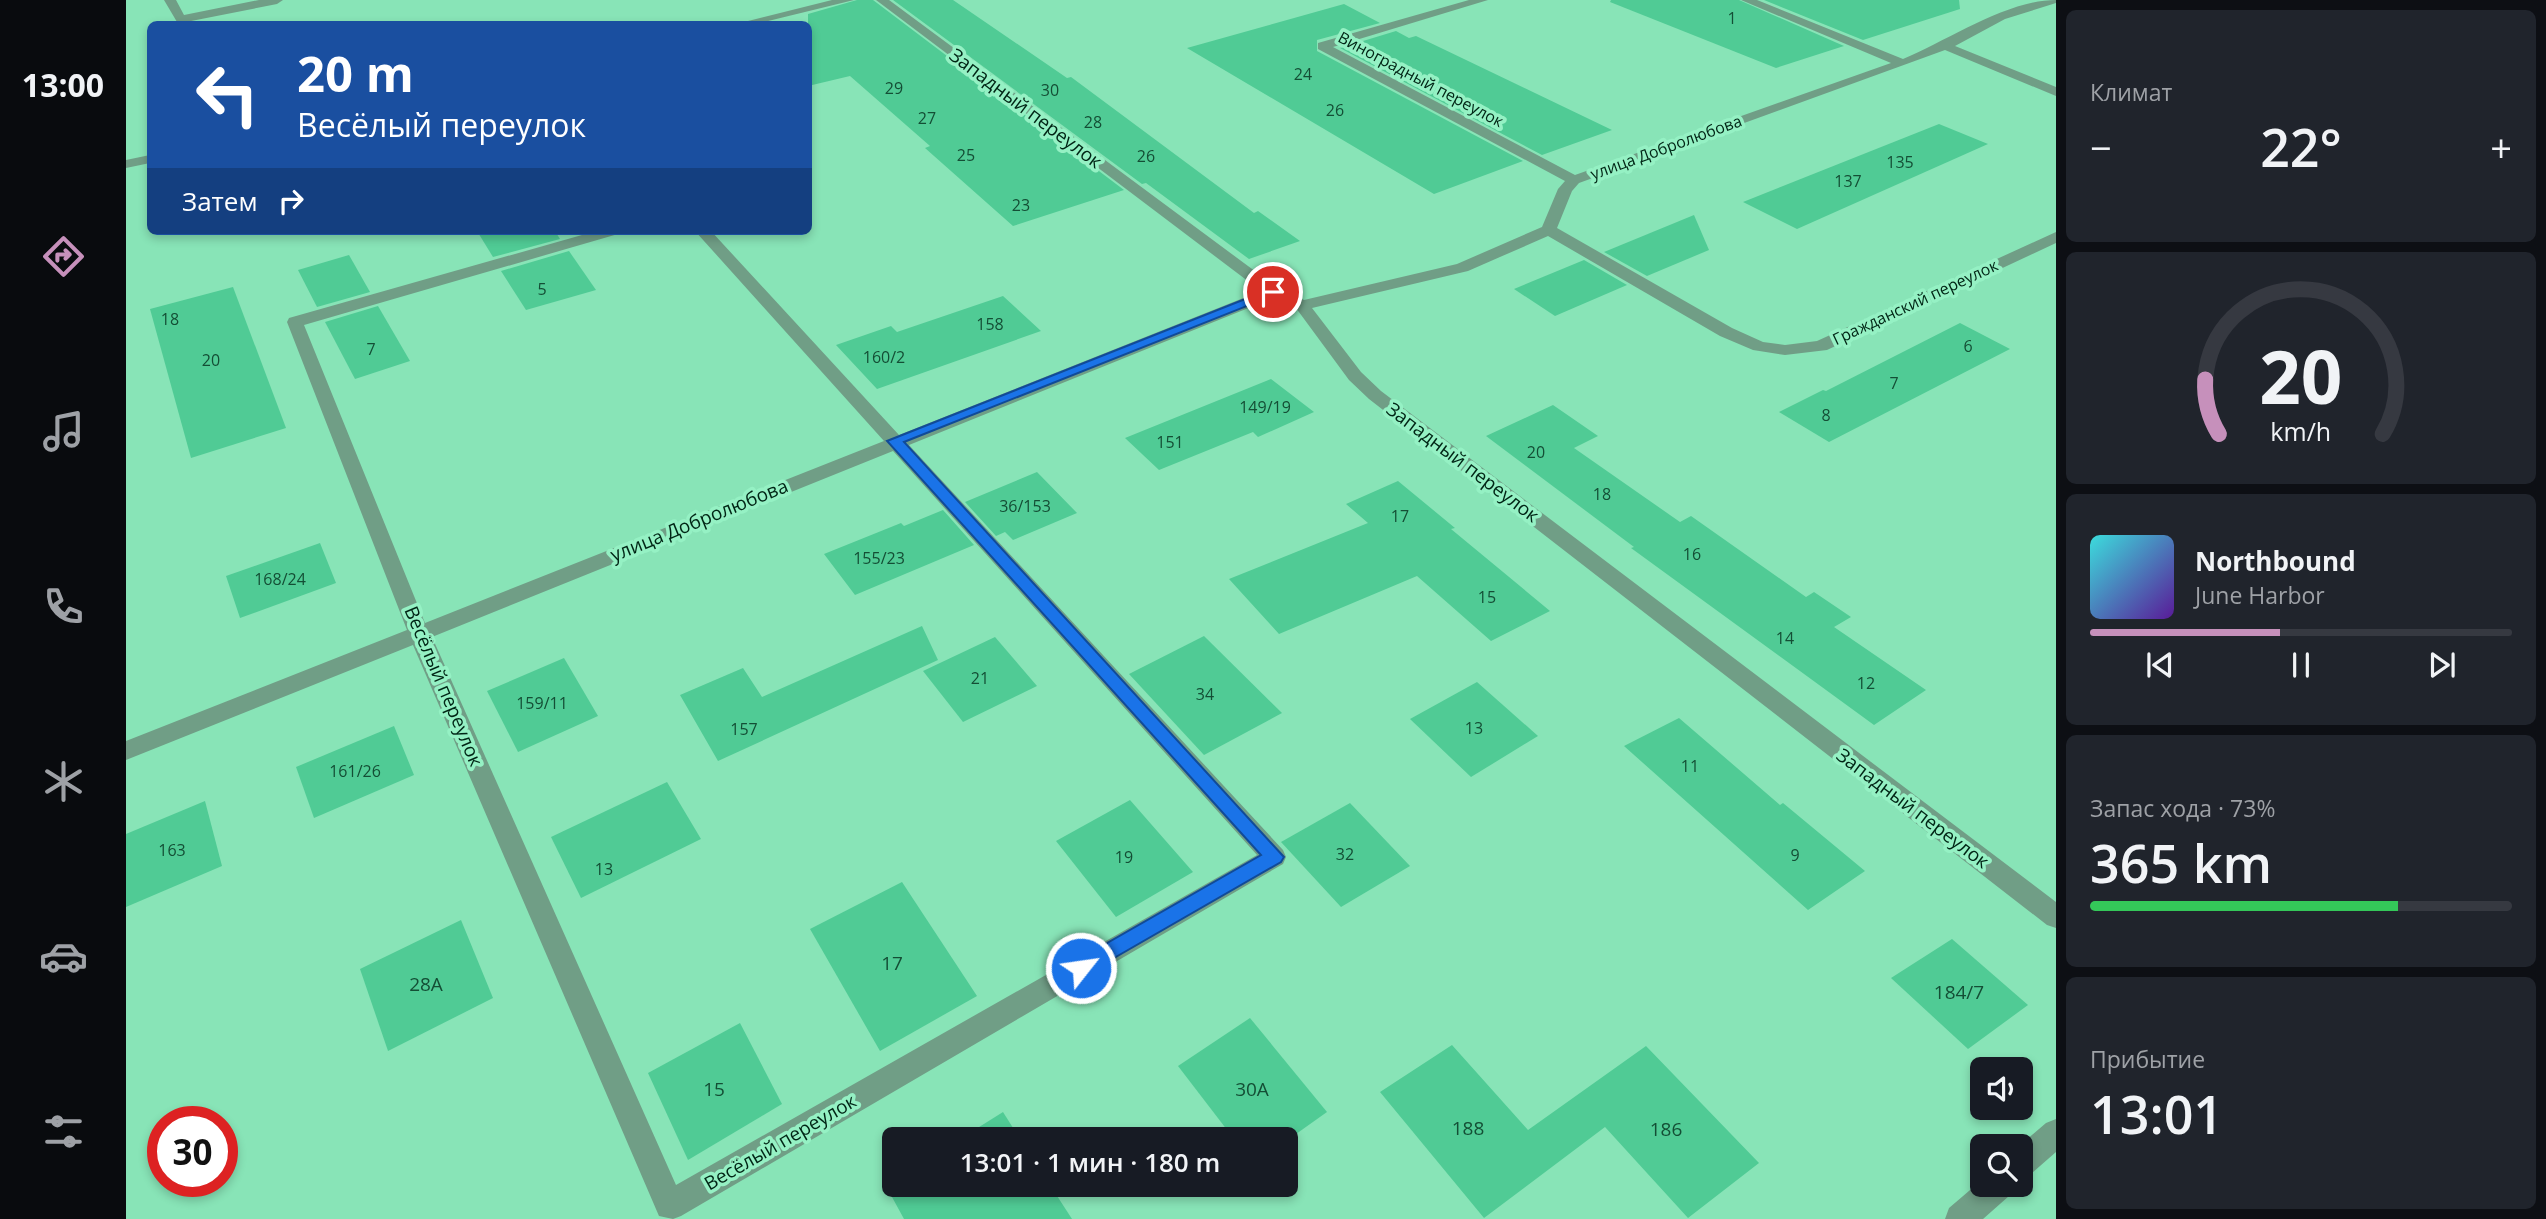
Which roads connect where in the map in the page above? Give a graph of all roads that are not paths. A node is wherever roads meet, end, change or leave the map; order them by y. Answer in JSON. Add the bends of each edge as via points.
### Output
{"nodes":[{"id":1,"x":170,"y":0,"type":"edge"},
{"id":2,"x":277,"y":0,"type":"edge"},
{"id":3,"x":848,"y":0,"type":"edge"},
{"id":4,"x":881,"y":0,"type":"edge"},
{"id":5,"x":1481,"y":0,"type":"edge"},
{"id":6,"x":1747,"y":0,"type":"edge"},
{"id":7,"x":2053,"y":0,"type":"edge"},
{"id":8,"x":755,"y":21,"type":"edge"},
{"id":9,"x":1945,"y":46,"type":"junction"},
{"id":10,"x":1903,"y":62,"type":"junction"},
{"id":11,"x":2056,"y":92,"type":"edge"},
{"id":12,"x":147,"y":160,"type":"edge"},
{"id":13,"x":126,"y":164,"type":"edge"},
{"id":14,"x":1574,"y":180,"type":"junction"},
{"id":15,"x":1549,"y":230,"type":"junction"},
{"id":16,"x":599,"y":235,"type":"edge"},
{"id":17,"x":707,"y":235,"type":"edge"},
{"id":18,"x":2056,"y":237,"type":"edge"},
{"id":19,"x":1273,"y":292,"type":"junction"},
{"id":20,"x":1302,"y":305,"type":"junction"},
{"id":21,"x":894,"y":441,"type":"junction"},
{"id":22,"x":419,"y":633,"type":"junction"},
{"id":23,"x":126,"y":751,"type":"edge"},
{"id":24,"x":2056,"y":917,"type":"edge"},
{"id":25,"x":2056,"y":1133,"type":"edge"},
{"id":26,"x":2033,"y":1153,"type":"edge"},
{"id":27,"x":1985,"y":1197,"type":"edge"},
{"id":28,"x":1960,"y":1219,"type":"edge"}],
"edges":[{"from":1,"to":2,"type":"street","via":[[181,19]]},
{"from":3,"to":8,"type":"street"},
{"from":4,"to":19,"type":"street","name":"Западный переулок"},
{"from":5,"to":14,"type":"street","name":"Виноградный переулок","via":[[1322,46]]},
{"from":6,"to":10,"type":"street"},
{"from":7,"to":9,"type":"street","name":"улица Добролюбова","via":[[2001,16]]},
{"from":9,"to":10,"type":"street","name":"улица Добролюбова"},
{"from":9,"to":11,"type":"street"},
{"from":10,"to":14,"type":"street","name":"улица Добролюбова"},
{"from":12,"to":13,"type":"street"},
{"from":14,"to":15,"type":"street","name":"улица Добролюбова"},
{"from":15,"to":18,"type":"street","name":"Гражданский переулок","via":[[1726,332],[1759,346],[1786,350],[1821,346]]},
{"from":15,"to":20,"type":"street","via":[[1462,268]]},
{"from":16,"to":22,"type":"street","name":"Весёлый переулок","via":[[295,322]]},
{"from":17,"to":21,"type":"street","name":"Весёлый переулок"},
{"from":19,"to":20,"type":"street","name":"Западный переулок"},
{"from":19,"to":21,"type":"street","name":"улица Добролюбова"},
{"from":20,"to":24,"type":"street","name":"Западный переулок","via":[[1355,376],[1375,395]]},
{"from":21,"to":22,"type":"street","name":"улица Добролюбова"},
{"from":21,"to":22,"type":"street","name":"Весёлый переулок","via":[[1275,857],[670,1205]]},
{"from":22,"to":23,"type":"street","name":"улица Добролюбова"},
{"from":25,"to":26,"type":"street"},
{"from":27,"to":28,"type":"street"}]}
